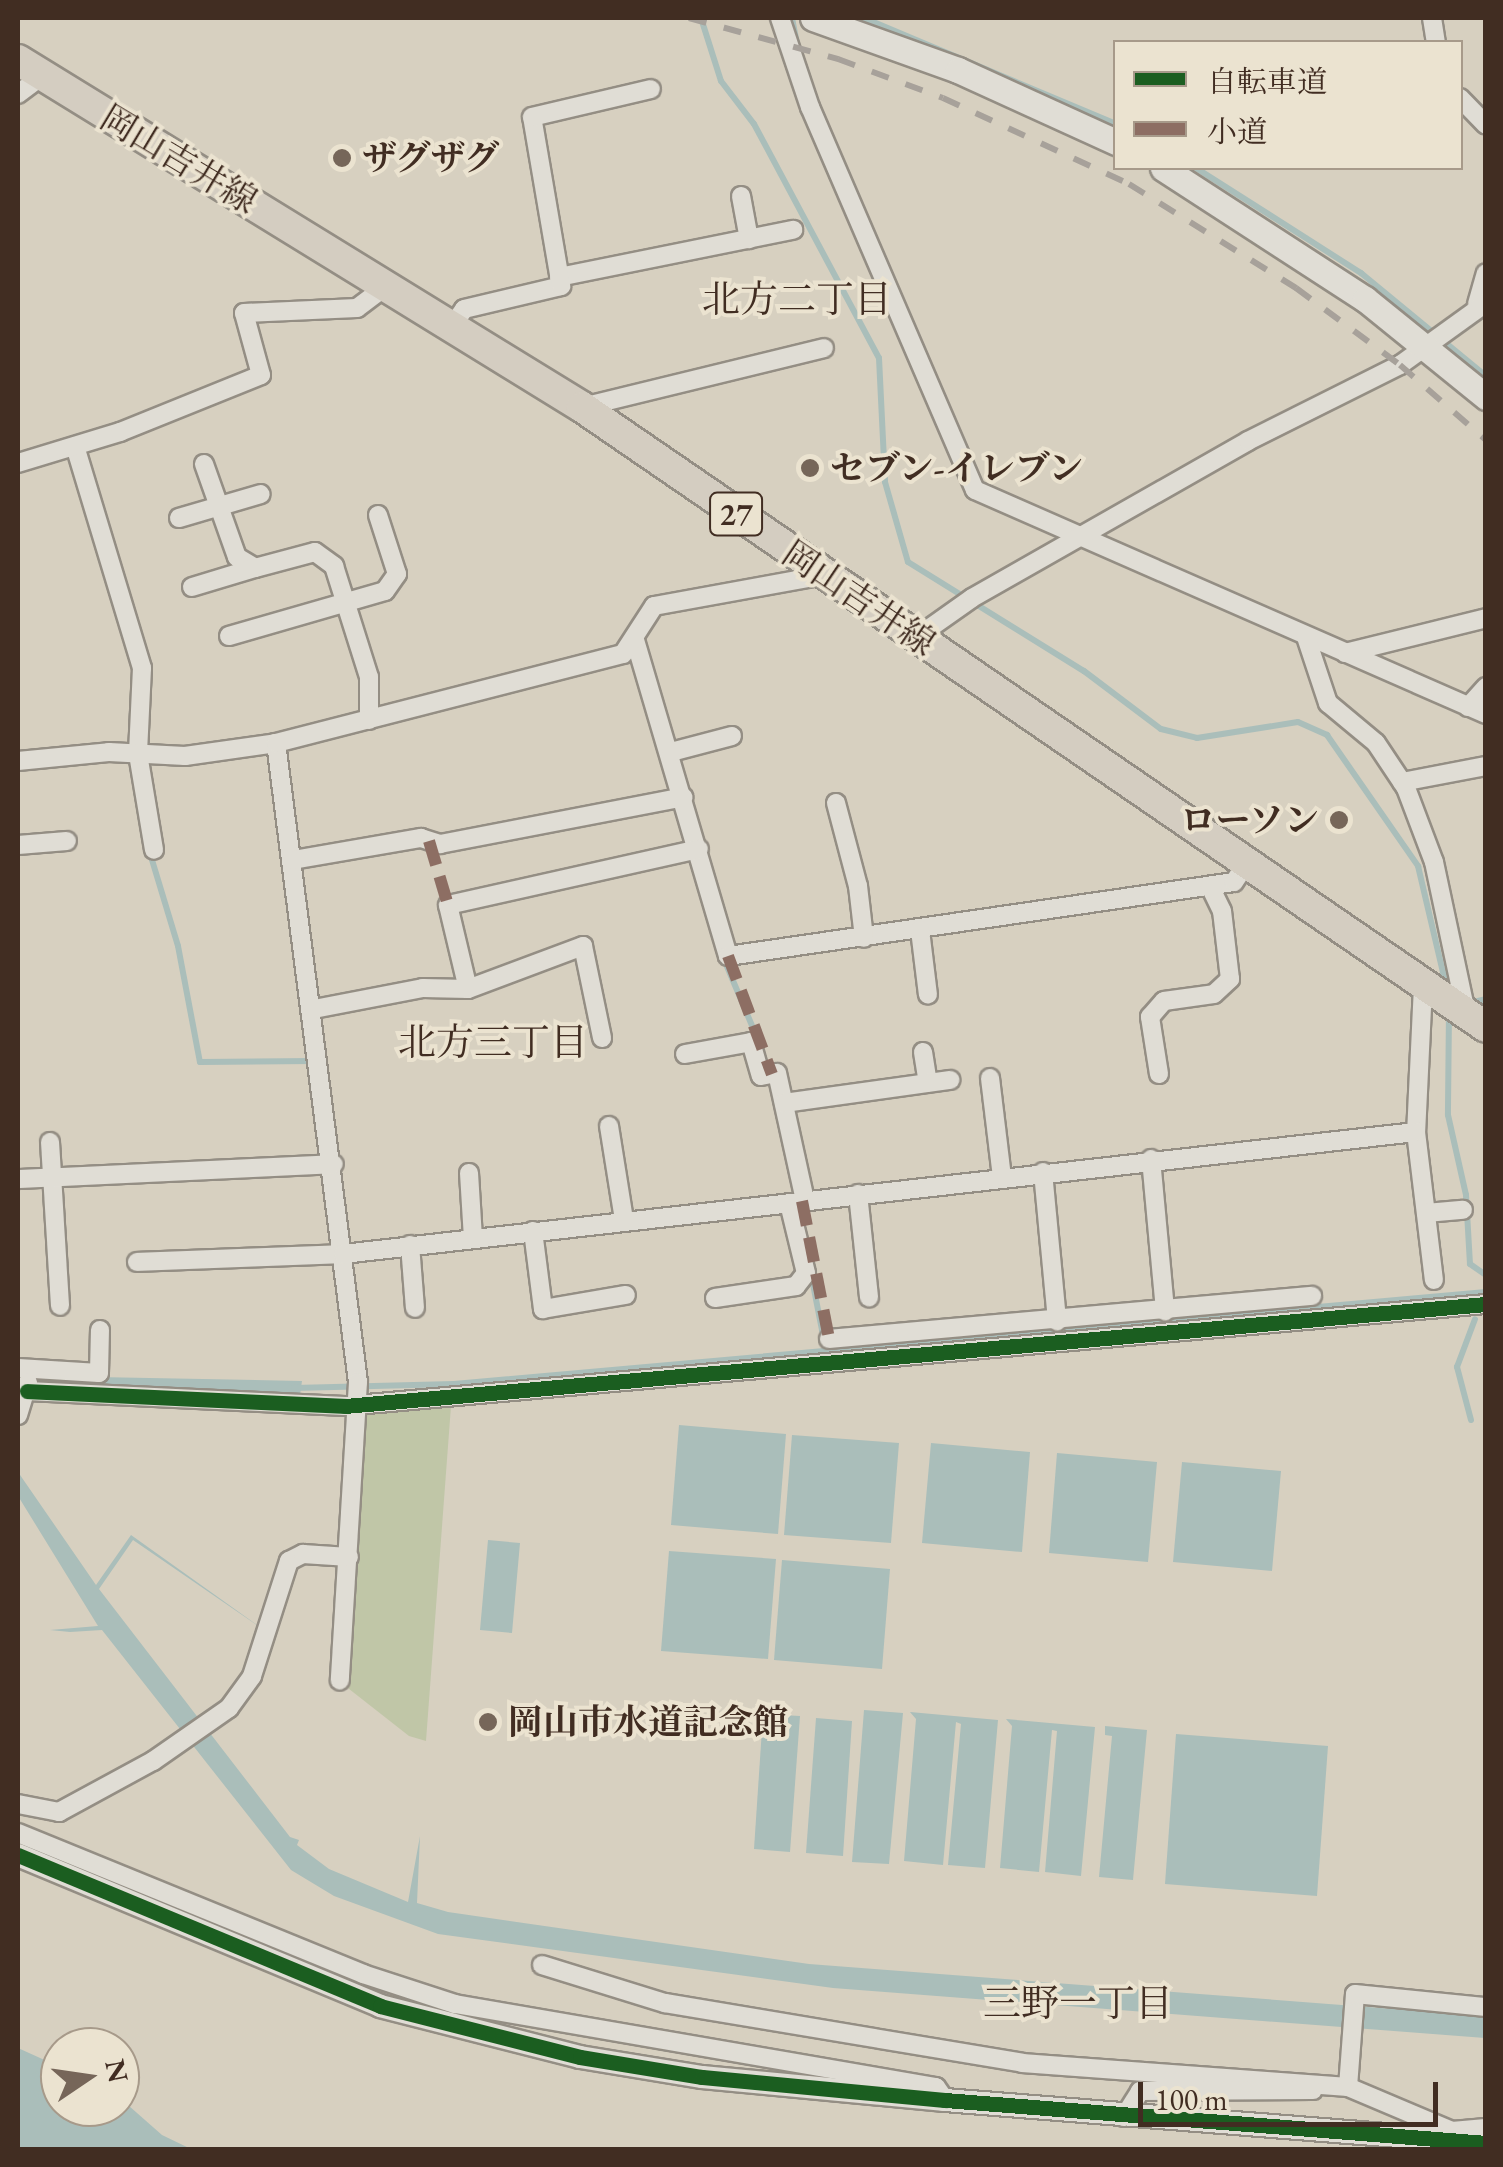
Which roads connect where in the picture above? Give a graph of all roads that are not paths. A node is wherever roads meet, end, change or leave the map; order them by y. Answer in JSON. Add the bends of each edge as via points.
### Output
{"nodes":[{"id":1,"x":780,"y":18,"type":"edge"},
{"id":2,"x":813,"y":18,"type":"edge"},
{"id":3,"x":26,"y":77,"type":"edge"},
{"id":4,"x":651,"y":90,"type":"dead end"},
{"id":5,"x":1463,"y":101,"type":"edge"},
{"id":6,"x":1486,"y":125,"type":"edge"},
{"id":7,"x":1113,"y":141,"type":"edge"},
{"id":8,"x":1166,"y":170,"type":"edge"},
{"id":9,"x":741,"y":196,"type":"dead end"},
{"id":10,"x":793,"y":230,"type":"dead end"},
{"id":11,"x":749,"y":239,"type":"junction"},
{"id":12,"x":1486,"y":273,"type":"edge"},
{"id":13,"x":559,"y":277,"type":"junction"},
{"id":14,"x":388,"y":285,"type":"junction"},
{"id":15,"x":1482,"y":304,"type":"edge"},
{"id":16,"x":453,"y":325,"type":"junction"},
{"id":17,"x":1437,"y":341,"type":"junction"},
{"id":18,"x":824,"y":348,"type":"dead end"},
{"id":19,"x":1486,"y":398,"type":"edge"},
{"id":20,"x":582,"y":407,"type":"junction"},
{"id":21,"x":76,"y":446,"type":"junction"},
{"id":22,"x":18,"y":462,"type":"edge"},
{"id":23,"x":204,"y":464,"type":"dead end"},
{"id":24,"x":262,"y":494,"type":"dead end"},
{"id":25,"x":219,"y":507,"type":"junction"},
{"id":26,"x":378,"y":516,"type":"dead end"},
{"id":27,"x":179,"y":518,"type":"dead end"},
{"id":28,"x":1082,"y":540,"type":"junction"},
{"id":29,"x":255,"y":568,"type":"junction"},
{"id":30,"x":825,"y":575,"type":"junction"},
{"id":31,"x":192,"y":588,"type":"dead end"},
{"id":32,"x":346,"y":607,"type":"junction"},
{"id":33,"x":1486,"y":618,"type":"edge"},
{"id":34,"x":230,"y":636,"type":"dead end"},
{"id":35,"x":1306,"y":636,"type":"junction"},
{"id":36,"x":917,"y":638,"type":"junction"},
{"id":37,"x":635,"y":640,"type":"junction"},
{"id":38,"x":1345,"y":653,"type":"junction"},
{"id":39,"x":1486,"y":688,"type":"edge"},
{"id":40,"x":1477,"y":710,"type":"edge"},
{"id":41,"x":369,"y":720,"type":"junction"},
{"id":42,"x":732,"y":736,"type":"dead end"},
{"id":43,"x":276,"y":742,"type":"junction"},
{"id":44,"x":672,"y":752,"type":"junction"},
{"id":45,"x":138,"y":754,"type":"junction"},
{"id":46,"x":18,"y":761,"type":"edge"},
{"id":47,"x":1486,"y":766,"type":"edge"},
{"id":48,"x":1402,"y":782,"type":"junction"},
{"id":49,"x":679,"y":798,"type":"junction"},
{"id":50,"x":836,"y":803,"type":"dead end"},
{"id":51,"x":68,"y":841,"type":"dead end"},
{"id":52,"x":18,"y":845,"type":"edge"},
{"id":53,"x":154,"y":850,"type":"dead end"},
{"id":54,"x":694,"y":850,"type":"junction"},
{"id":55,"x":293,"y":860,"type":"junction"},
{"id":56,"x":1246,"y":864,"type":"junction"},
{"id":57,"x":1210,"y":886,"type":"junction"},
{"id":58,"x":920,"y":930,"type":"junction"},
{"id":59,"x":864,"y":938,"type":"junction"},
{"id":60,"x":468,"y":989,"type":"junction"},
{"id":61,"x":928,"y":995,"type":"dead end"},
{"id":62,"x":1457,"y":1006,"type":"edge"},
{"id":63,"x":314,"y":1009,"type":"junction"},
{"id":64,"x":602,"y":1038,"type":"dead end"},
{"id":65,"x":923,"y":1052,"type":"dead end"},
{"id":66,"x":686,"y":1054,"type":"dead end"},
{"id":67,"x":1159,"y":1074,"type":"dead end"},
{"id":68,"x":990,"y":1078,"type":"dead end"},
{"id":69,"x":950,"y":1080,"type":"dead end"},
{"id":70,"x":928,"y":1083,"type":"junction"},
{"id":71,"x":784,"y":1103,"type":"junction"},
{"id":72,"x":609,"y":1126,"type":"dead end"},
{"id":73,"x":1416,"y":1132,"type":"junction"},
{"id":74,"x":50,"y":1142,"type":"dead end"},
{"id":75,"x":1151,"y":1159,"type":"junction"},
{"id":76,"x":328,"y":1164,"type":"junction"},
{"id":77,"x":1042,"y":1172,"type":"junction"},
{"id":78,"x":469,"y":1173,"type":"dead end"},
{"id":79,"x":53,"y":1177,"type":"junction"},
{"id":80,"x":1002,"y":1177,"type":"junction"},
{"id":81,"x":18,"y":1179,"type":"edge"},
{"id":82,"x":858,"y":1194,"type":"junction"},
{"id":83,"x":797,"y":1202,"type":"junction"},
{"id":84,"x":1463,"y":1210,"type":"dead end"},
{"id":85,"x":1426,"y":1213,"type":"junction"},
{"id":86,"x":624,"y":1220,"type":"junction"},
{"id":87,"x":533,"y":1231,"type":"junction"},
{"id":88,"x":473,"y":1238,"type":"junction"},
{"id":89,"x":410,"y":1245,"type":"junction"},
{"id":90,"x":338,"y":1254,"type":"junction"},
{"id":91,"x":137,"y":1262,"type":"dead end"},
{"id":92,"x":1434,"y":1280,"type":"dead end"},
{"id":93,"x":626,"y":1295,"type":"dead end"},
{"id":94,"x":1312,"y":1296,"type":"dead end"},
{"id":95,"x":869,"y":1297,"type":"dead end"},
{"id":96,"x":715,"y":1298,"type":"dead end"},
{"id":97,"x":1486,"y":1304,"type":"edge"},
{"id":98,"x":60,"y":1306,"type":"dead end"},
{"id":99,"x":415,"y":1308,"type":"dead end"},
{"id":100,"x":1165,"y":1311,"type":"junction"},
{"id":101,"x":1057,"y":1321,"type":"junction"},
{"id":102,"x":100,"y":1330,"type":"dead end"},
{"id":103,"x":829,"y":1339,"type":"dead end"},
{"id":104,"x":882,"y":1346,"type":"junction"},
{"id":105,"x":26,"y":1378,"type":"edge"},
{"id":106,"x":359,"y":1394,"type":"junction"},
{"id":107,"x":18,"y":1415,"type":"edge"},
{"id":108,"x":349,"y":1557,"type":"junction"},
{"id":109,"x":340,"y":1680,"type":"dead end"},
{"id":110,"x":18,"y":1804,"type":"edge"},
{"id":111,"x":18,"y":1833,"type":"edge"},
{"id":112,"x":18,"y":1855,"type":"edge"},
{"id":113,"x":542,"y":1965,"type":"dead end"},
{"id":114,"x":1486,"y":2007,"type":"edge"},
{"id":115,"x":1348,"y":2087,"type":"junction"},
{"id":116,"x":945,"y":2100,"type":"junction"},
{"id":117,"x":1124,"y":2117,"type":"junction"},
{"id":118,"x":1486,"y":2128,"type":"edge"},
{"id":119,"x":1450,"y":2136,"type":"junction"},
{"id":120,"x":1486,"y":2144,"type":"edge"}],
"edges":[{"from":1,"to":28,"type":"street","via":[[810,107],[966,477],[985,496]]},
{"from":2,"to":7,"type":"main road","via":[[958,70]]},
{"from":3,"to":14,"type":"main road","name":"岡山吉井線","number":"27"},
{"from":4,"to":13,"type":"street","via":[[532,117]]},
{"from":5,"to":6,"type":"street"},
{"from":8,"to":17,"type":"main road"},
{"from":9,"to":11,"type":"street"},
{"from":10,"to":11,"type":"street"},
{"from":11,"to":13,"type":"street"},
{"from":12,"to":15,"type":"street"},
{"from":13,"to":16,"type":"street","via":[[561,286],[464,309]]},
{"from":14,"to":16,"type":"main road","name":"岡山吉井線","number":"27"},
{"from":14,"to":21,"type":"street","via":[[356,308],[244,313],[261,375]]},
{"from":15,"to":17,"type":"street"},
{"from":16,"to":20,"type":"main road","name":"岡山吉井線","number":"27"},
{"from":17,"to":19,"type":"main road"},
{"from":17,"to":28,"type":"street","via":[[1248,441]]},
{"from":18,"to":20,"type":"street"},
{"from":20,"to":30,"type":"main road","name":"岡山吉井線","number":"27"},
{"from":21,"to":22,"type":"street"},
{"from":21,"to":45,"type":"street","via":[[142,668]]},
{"from":23,"to":25,"type":"street"},
{"from":24,"to":25,"type":"street"},
{"from":25,"to":27,"type":"street"},
{"from":25,"to":29,"type":"street","via":[[237,556]]},
{"from":26,"to":32,"type":"street","via":[[398,574],[386,592]]},
{"from":28,"to":35,"type":"street"},
{"from":28,"to":36,"type":"street","via":[[966,602]]},
{"from":29,"to":31,"type":"street"},
{"from":29,"to":32,"type":"street","via":[[315,552],[334,566]]},
{"from":30,"to":36,"type":"main road","name":"岡山吉井線","number":"27"},
{"from":30,"to":37,"type":"street","via":[[654,606]]},
{"from":32,"to":34,"type":"street"},
{"from":32,"to":41,"type":"street","via":[[369,677]]},
{"from":33,"to":38,"type":"street"},
{"from":35,"to":38,"type":"street"},
{"from":35,"to":48,"type":"street","via":[[1328,703],[1376,744]]},
{"from":36,"to":56,"type":"main road","name":"岡山吉井線","number":"27"},
{"from":37,"to":41,"type":"street","via":[[623,654]]},
{"from":37,"to":44,"type":"street"},
{"from":38,"to":40,"type":"street"},
{"from":39,"to":40,"type":"street"},
{"from":41,"to":43,"type":"street"},
{"from":42,"to":44,"type":"street"},
{"from":43,"to":45,"type":"street","via":[[185,756]]},
{"from":43,"to":55,"type":"street"},
{"from":44,"to":49,"type":"street"},
{"from":45,"to":46,"type":"street"},
{"from":45,"to":53,"type":"street"},
{"from":47,"to":48,"type":"street"},
{"from":48,"to":62,"type":"street","via":[[1434,862]]},
{"from":49,"to":54,"type":"street"},
{"from":49,"to":55,"type":"street","via":[[440,844],[421,838]]},
{"from":50,"to":59,"type":"street"},
{"from":51,"to":52,"type":"street"},
{"from":54,"to":59,"type":"street","via":[[728,956]]},
{"from":54,"to":60,"type":"street","via":[[448,905]]},
{"from":55,"to":63,"type":"street"},
{"from":56,"to":57,"type":"street","via":[[1234,882]]},
{"from":56,"to":62,"type":"main road","name":"岡山吉井線","number":"27"},
{"from":57,"to":58,"type":"street"},
{"from":57,"to":67,"type":"street","via":[[1222,911],[1230,980],[1214,994],[1164,1000],[1150,1017]]},
{"from":58,"to":59,"type":"street"},
{"from":58,"to":61,"type":"street"},
{"from":60,"to":63,"type":"street","via":[[423,988]]},
{"from":60,"to":64,"type":"street","via":[[582,946]]},
{"from":62,"to":73,"type":"street"},
{"from":63,"to":76,"type":"street"},
{"from":65,"to":70,"type":"street"},
{"from":66,"to":71,"type":"street","via":[[751,1042],[761,1076],[777,1073]]},
{"from":68,"to":80,"type":"street"},
{"from":69,"to":70,"type":"street"},
{"from":70,"to":71,"type":"street"},
{"from":71,"to":83,"type":"street"},
{"from":72,"to":86,"type":"street"},
{"from":73,"to":75,"type":"street"},
{"from":73,"to":85,"type":"street"},
{"from":74,"to":79,"type":"street"},
{"from":75,"to":77,"type":"street"},
{"from":75,"to":100,"type":"street"},
{"from":76,"to":79,"type":"street"},
{"from":76,"to":90,"type":"street"},
{"from":77,"to":80,"type":"street"},
{"from":77,"to":101,"type":"street"},
{"from":78,"to":88,"type":"street"},
{"from":79,"to":81,"type":"street"},
{"from":79,"to":98,"type":"street"},
{"from":80,"to":82,"type":"street"},
{"from":82,"to":83,"type":"street"},
{"from":82,"to":95,"type":"street"},
{"from":83,"to":86,"type":"street"},
{"from":83,"to":96,"type":"street","via":[[806,1273],[796,1286]]},
{"from":84,"to":85,"type":"street"},
{"from":85,"to":92,"type":"street"},
{"from":86,"to":87,"type":"street"},
{"from":87,"to":88,"type":"street"},
{"from":87,"to":93,"type":"street","via":[[543,1309]]},
{"from":88,"to":89,"type":"street"},
{"from":89,"to":90,"type":"street"},
{"from":89,"to":99,"type":"street"},
{"from":90,"to":91,"type":"street"},
{"from":90,"to":106,"type":"street"},
{"from":94,"to":100,"type":"street"},
{"from":97,"to":104,"type":"street"},
{"from":100,"to":101,"type":"street"},
{"from":101,"to":104,"type":"street"},
{"from":102,"to":105,"type":"street","via":[[99,1373]]},
{"from":103,"to":104,"type":"street"},
{"from":104,"to":106,"type":"street"},
{"from":105,"to":106,"type":"street"},
{"from":105,"to":107,"type":"street"},
{"from":106,"to":108,"type":"street"},
{"from":108,"to":109,"type":"street"},
{"from":108,"to":110,"type":"street","via":[[303,1554],[289,1561],[252,1676],[230,1708],[59,1812]]},
{"from":111,"to":116,"type":"street","via":[[363,1974],[455,2004],[936,2087]]},
{"from":112,"to":116,"type":"street","via":[[300,1977],[458,2031],[702,2077]]},
{"from":113,"to":115,"type":"street","via":[[664,2003],[1022,2062]]},
{"from":114,"to":115,"type":"street","via":[[1355,1994]]},
{"from":115,"to":117,"type":"street","via":[[1140,2091]]},
{"from":115,"to":119,"type":"street"},
{"from":116,"to":117,"type":"street"},
{"from":117,"to":119,"type":"street"},
{"from":118,"to":119,"type":"street"},
{"from":119,"to":120,"type":"street"}]}
